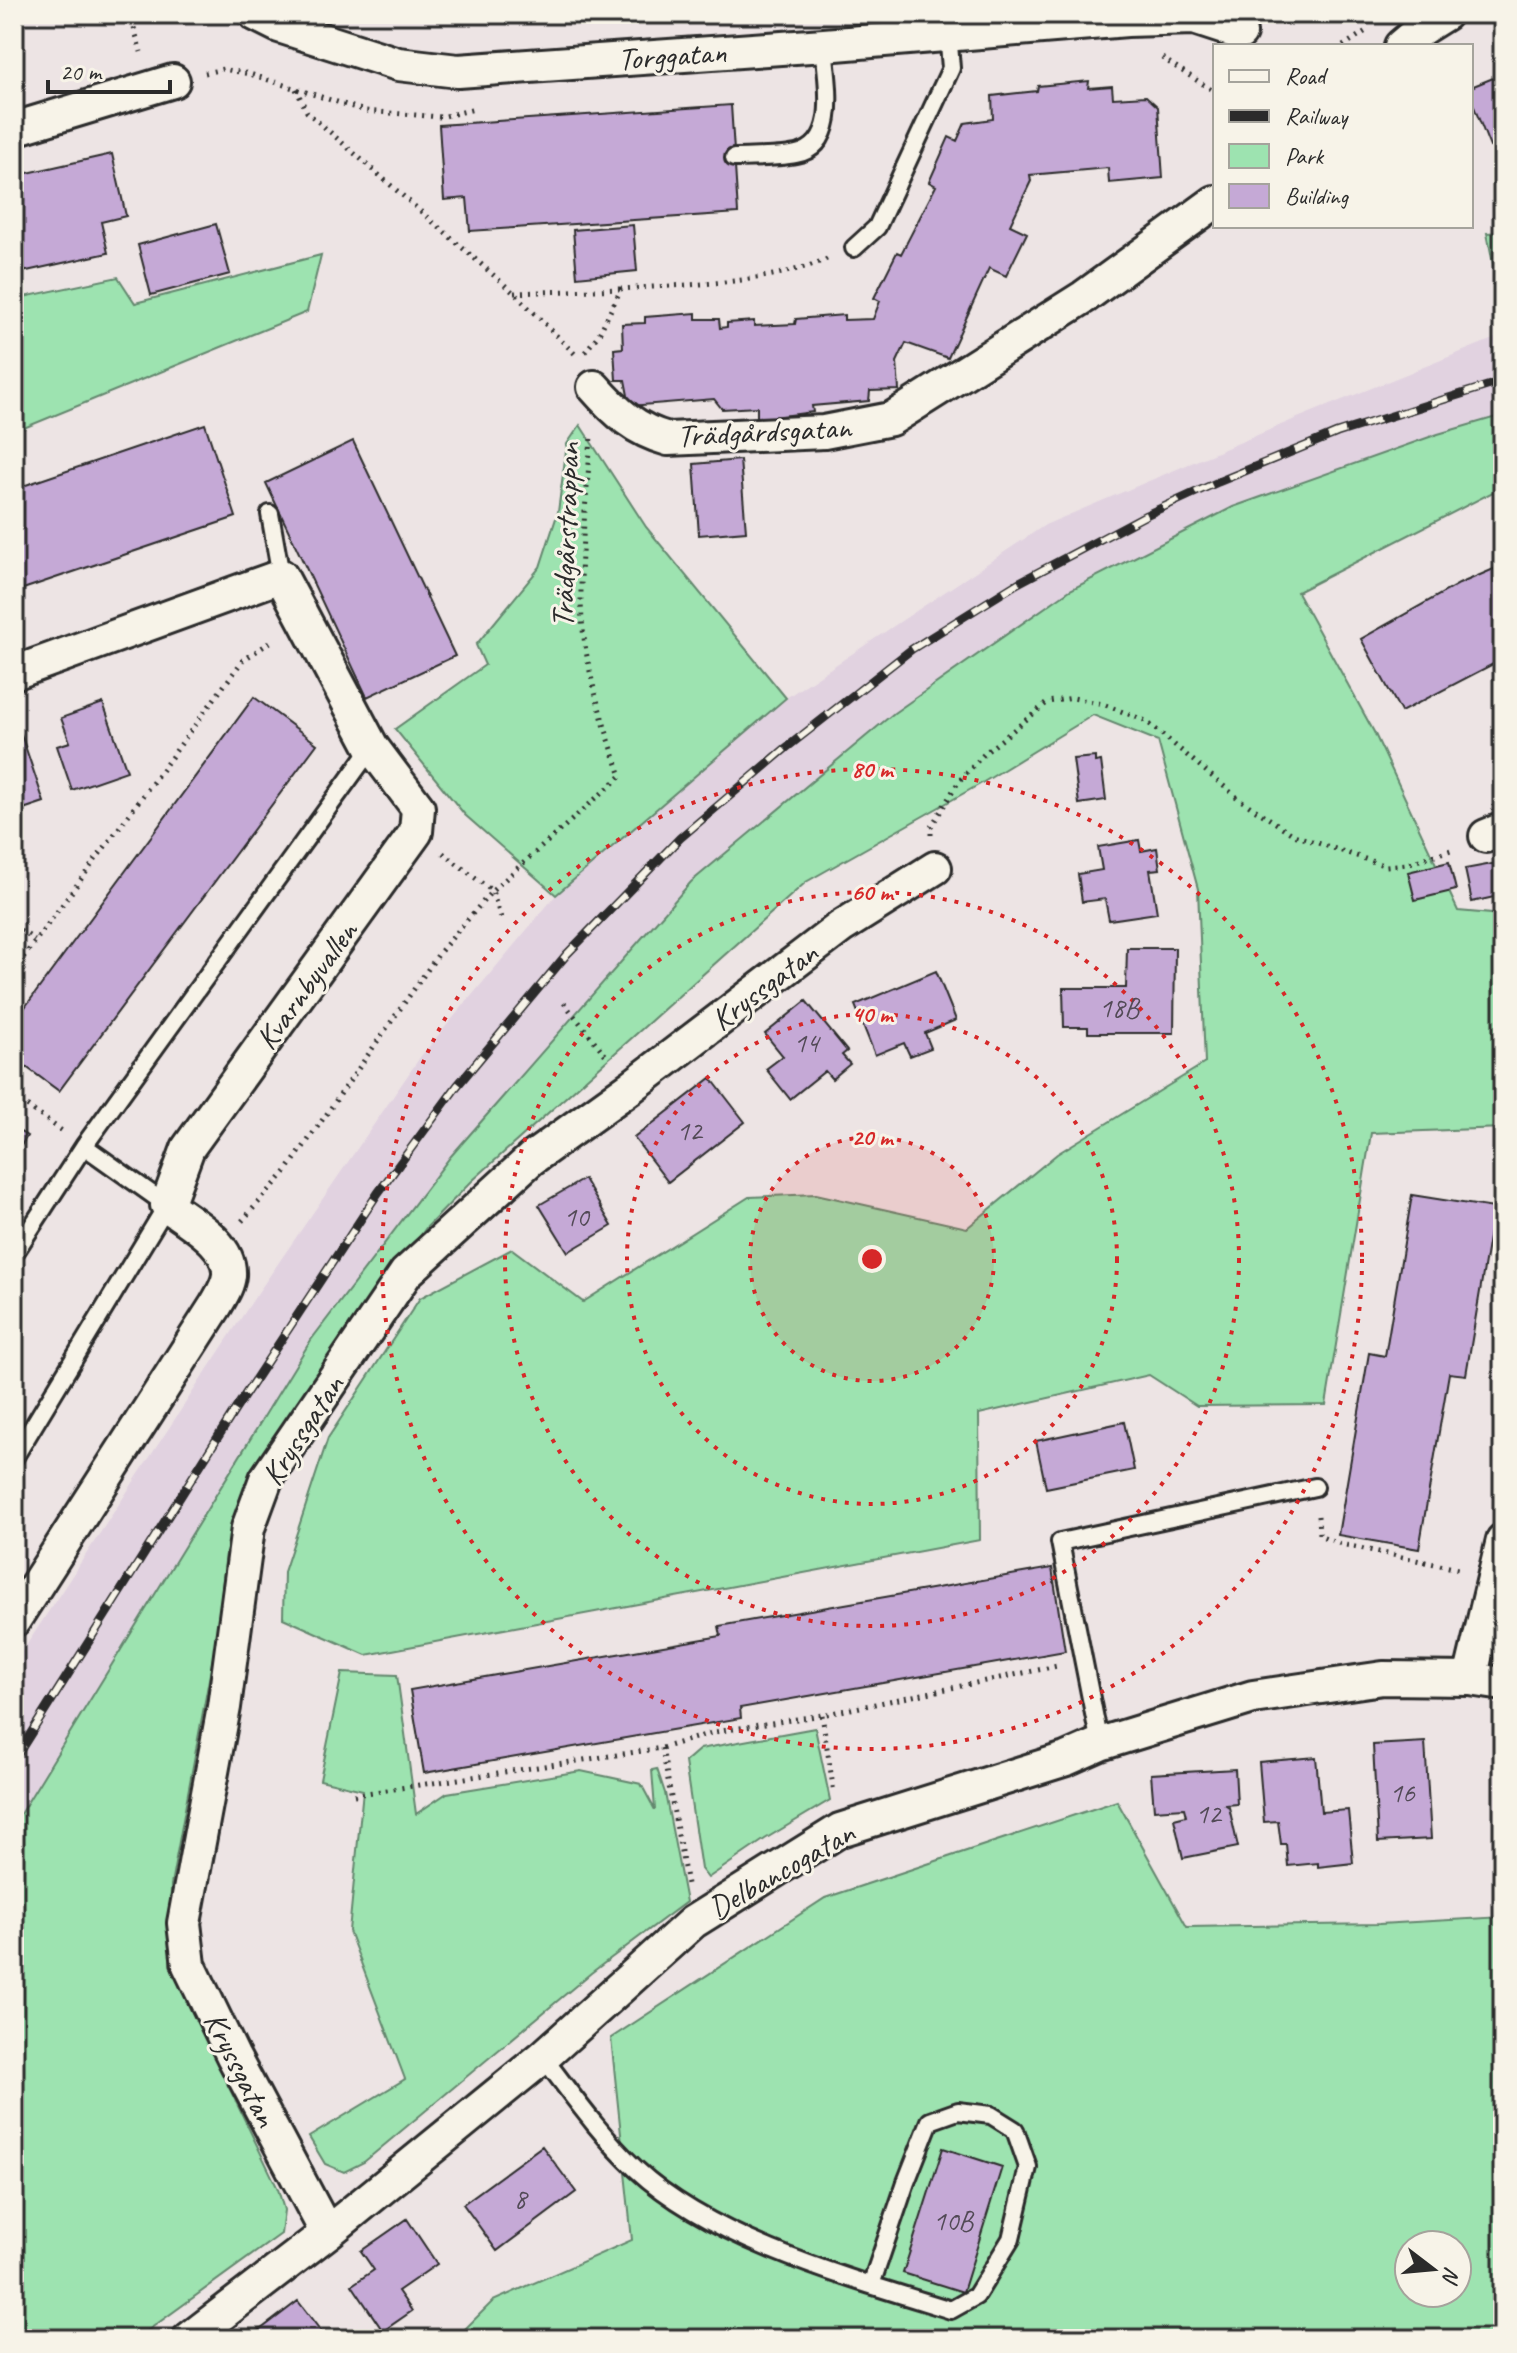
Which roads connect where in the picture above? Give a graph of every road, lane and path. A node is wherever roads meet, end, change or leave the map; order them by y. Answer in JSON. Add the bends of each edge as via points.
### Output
{"nodes":[{"id":1,"x":126,"y":14,"type":"edge"},
{"id":2,"x":255,"y":14,"type":"edge"},
{"id":3,"x":1445,"y":14,"type":"edge"},
{"id":4,"x":1247,"y":24,"type":"edge"},
{"id":5,"x":948,"y":33,"type":"junction"},
{"id":6,"x":1403,"y":44,"type":"edge"},
{"id":7,"x":824,"y":45,"type":"junction"},
{"id":8,"x":142,"y":55,"type":"dead end"},
{"id":9,"x":173,"y":81,"type":"joint"},
{"id":10,"x":296,"y":89,"type":"junction"},
{"id":11,"x":477,"y":109,"type":"dead end"},
{"id":12,"x":14,"y":129,"type":"edge"},
{"id":13,"x":734,"y":158,"type":"dead end"},
{"id":14,"x":1213,"y":203,"type":"edge"},
{"id":15,"x":854,"y":248,"type":"joint"},
{"id":16,"x":621,"y":289,"type":"junction"},
{"id":17,"x":514,"y":293,"type":"junction"},
{"id":18,"x":587,"y":373,"type":"junction"},
{"id":19,"x":270,"y":514,"type":"dead end"},
{"id":20,"x":281,"y":576,"type":"junction"},
{"id":21,"x":303,"y":620,"type":"junction"},
{"id":22,"x":14,"y":673,"type":"edge"},
{"id":23,"x":372,"y":747,"type":"junction"},
{"id":24,"x":416,"y":832,"type":"junction"},
{"id":25,"x":1495,"y":832,"type":"edge"},
{"id":26,"x":935,"y":868,"type":"joint"},
{"id":27,"x":492,"y":891,"type":"junction"},
{"id":28,"x":502,"y":921,"type":"dead end"},
{"id":29,"x":14,"y":926,"type":"edge"},
{"id":30,"x":35,"y":940,"type":"junction"},
{"id":31,"x":14,"y":970,"type":"edge"},
{"id":32,"x":564,"y":1003,"type":"dead end"},
{"id":33,"x":631,"y":1087,"type":"junction"},
{"id":34,"x":14,"y":1097,"type":"edge"},
{"id":35,"x":84,"y":1146,"type":"junction"},
{"id":36,"x":167,"y":1205,"type":"junction"},
{"id":37,"x":220,"y":1246,"type":"junction"},
{"id":38,"x":14,"y":1254,"type":"edge"},
{"id":39,"x":14,"y":1458,"type":"edge"},
{"id":40,"x":1315,"y":1487,"type":"joint"},
{"id":41,"x":1503,"y":1540,"type":"edge"},
{"id":42,"x":1494,"y":1576,"type":"junction"},
{"id":43,"x":14,"y":1620,"type":"edge"},
{"id":44,"x":1085,"y":1660,"type":"junction"},
{"id":45,"x":1470,"y":1679,"type":"junction"},
{"id":46,"x":1503,"y":1684,"type":"edge"},
{"id":47,"x":822,"y":1715,"type":"junction"},
{"id":48,"x":1100,"y":1744,"type":"junction"},
{"id":49,"x":662,"y":1748,"type":"junction"},
{"id":50,"x":354,"y":1795,"type":"dead end"},
{"id":51,"x":840,"y":1830,"type":"junction"},
{"id":52,"x":693,"y":1922,"type":"junction"},
{"id":53,"x":543,"y":2057,"type":"junction"},
{"id":54,"x":327,"y":2233,"type":"junction"},
{"id":55,"x":871,"y":2285,"type":"junction"},
{"id":56,"x":189,"y":2339,"type":"edge"}],
"edges":[{"from":1,"to":8,"type":"path"},
{"from":2,"to":7,"type":"street","name":"Torggatan","via":[[398,64],[458,71]]},
{"from":3,"to":6,"type":"street"},
{"from":4,"to":5,"type":"street","name":"Torggatan","via":[[1194,18],[1127,20]]},
{"from":5,"to":7,"type":"street","name":"Torggatan"},
{"from":5,"to":15,"type":"lane","via":[[951,68],[877,227]]},
{"from":7,"to":13,"type":"lane","via":[[828,118],[814,147],[799,154]]},
{"from":9,"to":10,"type":"path","via":[[223,69]]},
{"from":9,"to":12,"type":"street"},
{"from":10,"to":11,"type":"path","via":[[365,111],[441,117]]},
{"from":10,"to":17,"type":"path","via":[[307,112]]},
{"from":14,"to":18,"type":"street","name":"Trädgårdsgatan","via":[[1084,297],[891,419],[871,425],[668,439],[645,432],[612,407]]},
{"from":15,"to":16,"type":"path","via":[[803,269]]},
{"from":16,"to":17,"type":"path"},
{"from":16,"to":18,"type":"path"},
{"from":17,"to":18,"type":"path"},
{"from":18,"to":27,"type":"path","name":"Trädgårstrappan","via":[[581,591],[592,676],[621,776]]},
{"from":19,"to":20,"type":"lane"},
{"from":20,"to":21,"type":"street"},
{"from":20,"to":22,"type":"street"},
{"from":21,"to":23,"type":"street"},
{"from":21,"to":30,"type":"path","via":[[243,660]]},
{"from":23,"to":24,"type":"street","via":[[418,808]]},
{"from":23,"to":35,"type":"lane"},
{"from":24,"to":27,"type":"path"},
{"from":24,"to":36,"type":"street","name":"Kvarnbyvallen","via":[[188,1148]]},
{"from":25,"to":26,"type":"path","via":[[1435,857],[1386,866],[1328,848],[1294,835],[1249,807],[1146,721],[1073,698],[1048,702],[959,781],[931,827]]},
{"from":26,"to":33,"type":"street","name":"Kryssgatan","via":[[841,927]]},
{"from":27,"to":28,"type":"path"},
{"from":27,"to":37,"type":"path","via":[[440,952],[288,1169]]},
{"from":29,"to":30,"type":"path"},
{"from":30,"to":31,"type":"path"},
{"from":32,"to":33,"type":"path"},
{"from":33,"to":54,"type":"street","name":"Kryssgatan","via":[[531,1159],[406,1273],[266,1479],[248,1528],[224,1707],[184,1923],[189,1965]]},
{"from":34,"to":35,"type":"path"},
{"from":35,"to":36,"type":"lane"},
{"from":35,"to":38,"type":"lane"},
{"from":36,"to":37,"type":"street"},
{"from":36,"to":39,"type":"lane"},
{"from":37,"to":43,"type":"street","via":[[229,1274],[216,1305]]},
{"from":40,"to":42,"type":"path","via":[[1319,1535]]},
{"from":40,"to":44,"type":"lane","via":[[1060,1542]]},
{"from":41,"to":42,"type":"street"},
{"from":42,"to":45,"type":"street"},
{"from":44,"to":47,"type":"path"},
{"from":44,"to":48,"type":"lane"},
{"from":45,"to":46,"type":"street","name":"Delbancogatan"},
{"from":45,"to":48,"type":"street","name":"Delbancogatan","via":[[1383,1678],[1253,1697]]},
{"from":47,"to":49,"type":"path","via":[[715,1732]]},
{"from":47,"to":51,"type":"path"},
{"from":48,"to":51,"type":"street","name":"Delbancogatan"},
{"from":49,"to":50,"type":"path"},
{"from":49,"to":52,"type":"path"},
{"from":51,"to":52,"type":"street","name":"Delbancogatan"},
{"from":52,"to":53,"type":"street","name":"Delbancogatan"},
{"from":53,"to":54,"type":"street","name":"Delbancogatan"},
{"from":53,"to":55,"type":"lane","via":[[637,2170],[701,2216]]},
{"from":54,"to":56,"type":"street","name":"Delbancogatan"},
{"from":55,"to":55,"type":"lane","via":[[951,2310],[976,2296],[1011,2239],[1028,2167],[1015,2130],[991,2115],[958,2111],[930,2121]]}]}
